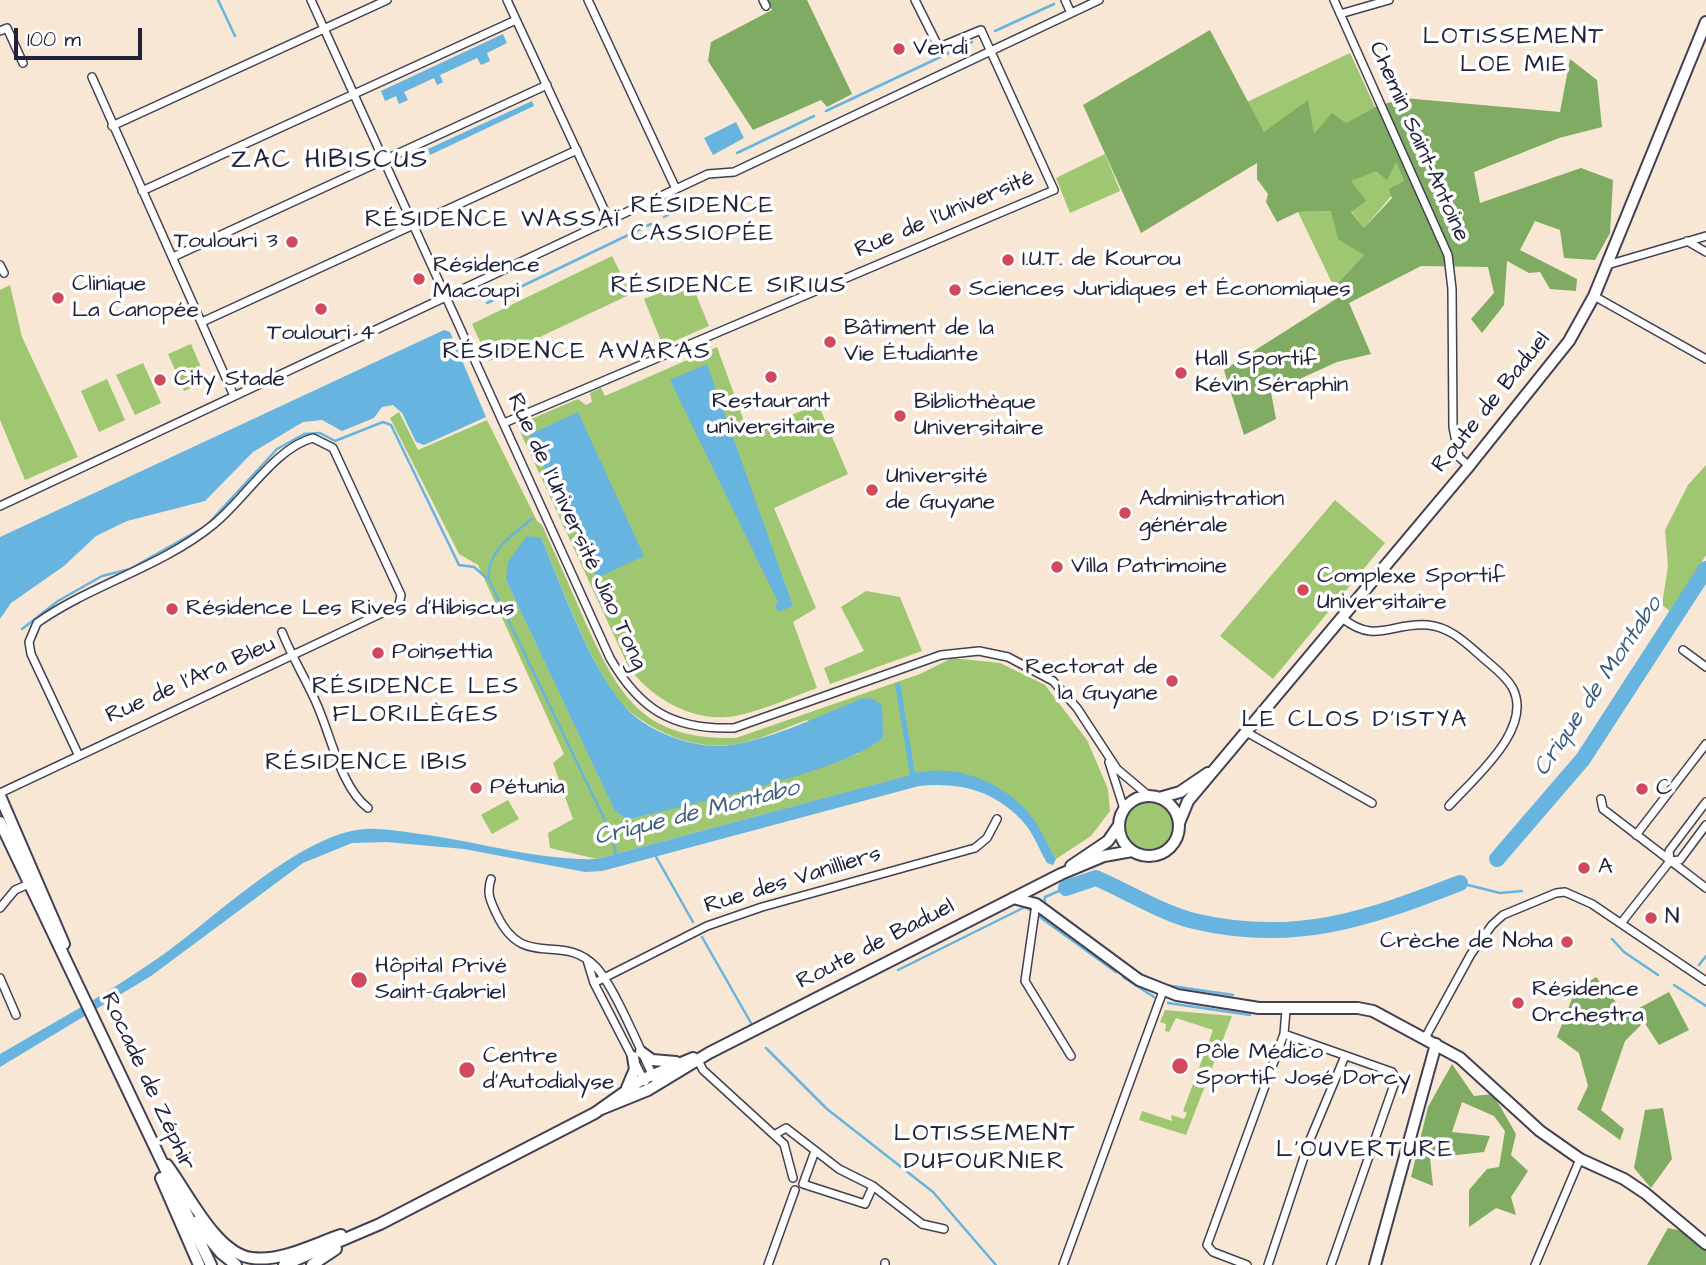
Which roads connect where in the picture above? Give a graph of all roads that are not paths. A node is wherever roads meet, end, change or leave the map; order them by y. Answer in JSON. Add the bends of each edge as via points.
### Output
{"nodes":[{"id":1,"x":310,"y":0,"type":"edge"},
{"id":2,"x":387,"y":0,"type":"edge"},
{"id":3,"x":507,"y":0,"type":"edge"},
{"id":4,"x":588,"y":0,"type":"edge"},
{"id":5,"x":915,"y":0,"type":"edge"},
{"id":6,"x":1065,"y":0,"type":"edge"},
{"id":7,"x":1099,"y":0,"type":"edge"},
{"id":8,"x":1334,"y":0,"type":"edge"},
{"id":9,"x":1389,"y":0,"type":"edge"},
{"id":10,"x":1071,"y":13,"type":"junction"},
{"id":11,"x":1340,"y":14,"type":"junction"},
{"id":12,"x":516,"y":20,"type":"junction"},
{"id":13,"x":1706,"y":22,"type":"edge"},
{"id":14,"x":324,"y":29,"type":"junction"},
{"id":15,"x":0,"y":31,"type":"edge"},
{"id":16,"x":992,"y":51,"type":"junction"},
{"id":17,"x":23,"y":62,"type":"dead end"},
{"id":18,"x":92,"y":77,"type":"dead end"},
{"id":19,"x":547,"y":85,"type":"junction"},
{"id":20,"x":354,"y":95,"type":"junction"},
{"id":21,"x":112,"y":126,"type":"junction"},
{"id":22,"x":577,"y":150,"type":"junction"},
{"id":23,"x":384,"y":160,"type":"junction"},
{"id":24,"x":676,"y":189,"type":"junction"},
{"id":25,"x":142,"y":191,"type":"junction"},
{"id":26,"x":609,"y":220,"type":"junction"},
{"id":27,"x":414,"y":226,"type":"junction"},
{"id":28,"x":1706,"y":236,"type":"edge"},
{"id":29,"x":1687,"y":241,"type":"junction"},
{"id":30,"x":1706,"y":252,"type":"edge"},
{"id":31,"x":173,"y":257,"type":"junction"},
{"id":32,"x":1607,"y":265,"type":"junction"},
{"id":33,"x":1594,"y":296,"type":"junction"},
{"id":34,"x":446,"y":297,"type":"junction"},
{"id":35,"x":202,"y":323,"type":"junction"},
{"id":36,"x":1706,"y":359,"type":"edge"},
{"id":37,"x":234,"y":396,"type":"junction"},
{"id":38,"x":504,"y":423,"type":"junction"},
{"id":39,"x":1469,"y":466,"type":"junction"},
{"id":40,"x":0,"y":506,"type":"edge"},
{"id":41,"x":1342,"y":618,"type":"junction"},
{"id":42,"x":282,"y":632,"type":"dead end"},
{"id":43,"x":1683,"y":650,"type":"dead end"},
{"id":44,"x":291,"y":656,"type":"junction"},
{"id":45,"x":1706,"y":667,"type":"edge"},
{"id":46,"x":1248,"y":733,"type":"junction"},
{"id":47,"x":1706,"y":744,"type":"edge"},
{"id":48,"x":1104,"y":752,"type":"junction"},
{"id":49,"x":78,"y":754,"type":"junction"},
{"id":50,"x":1226,"y":758,"type":"junction"},
{"id":51,"x":0,"y":794,"type":"edge"},
{"id":52,"x":1154,"y":797,"type":"junction"},
{"id":53,"x":1601,"y":799,"type":"dead end"},
{"id":54,"x":1706,"y":802,"type":"edge"},
{"id":55,"x":1372,"y":803,"type":"dead end"},
{"id":56,"x":1449,"y":806,"type":"dead end"},
{"id":57,"x":368,"y":808,"type":"dead end"},
{"id":58,"x":1124,"y":809,"type":"junction"},
{"id":59,"x":997,"y":819,"type":"dead end"},
{"id":60,"x":0,"y":822,"type":"edge"},
{"id":61,"x":1179,"y":823,"type":"junction"},
{"id":62,"x":1119,"y":825,"type":"junction"},
{"id":63,"x":1706,"y":825,"type":"edge"},
{"id":64,"x":1636,"y":835,"type":"junction"},
{"id":65,"x":1132,"y":851,"type":"junction"},
{"id":66,"x":1670,"y":861,"type":"junction"},
{"id":67,"x":1062,"y":874,"type":"junction"},
{"id":68,"x":491,"y":879,"type":"dead end"},
{"id":69,"x":1046,"y":882,"type":"junction"},
{"id":70,"x":30,"y":883,"type":"junction"},
{"id":71,"x":1705,"y":885,"type":"edge"},
{"id":72,"x":1013,"y":898,"type":"junction"},
{"id":73,"x":1036,"y":904,"type":"junction"},
{"id":74,"x":0,"y":908,"type":"edge"},
{"id":75,"x":1622,"y":922,"type":"junction"},
{"id":76,"x":587,"y":959,"type":"junction"},
{"id":77,"x":0,"y":978,"type":"edge"},
{"id":78,"x":603,"y":978,"type":"junction"},
{"id":79,"x":1706,"y":981,"type":"edge"},
{"id":80,"x":594,"y":983,"type":"junction"},
{"id":81,"x":1163,"y":991,"type":"junction"},
{"id":82,"x":1286,"y":1010,"type":"junction"},
{"id":83,"x":16,"y":1015,"type":"dead end"},
{"id":84,"x":1284,"y":1034,"type":"junction"},
{"id":85,"x":1425,"y":1038,"type":"junction"},
{"id":86,"x":1436,"y":1044,"type":"junction"},
{"id":87,"x":709,"y":1053,"type":"junction"},
{"id":88,"x":637,"y":1055,"type":"junction"},
{"id":89,"x":1071,"y":1056,"type":"dead end"},
{"id":90,"x":1345,"y":1056,"type":"junction"},
{"id":91,"x":698,"y":1060,"type":"junction"},
{"id":92,"x":682,"y":1062,"type":"junction"},
{"id":93,"x":650,"y":1082,"type":"junction"},
{"id":94,"x":627,"y":1089,"type":"junction"},
{"id":95,"x":601,"y":1109,"type":"junction"},
{"id":96,"x":774,"y":1135,"type":"junction"},
{"id":97,"x":155,"y":1149,"type":"junction"},
{"id":98,"x":815,"y":1151,"type":"junction"},
{"id":99,"x":1580,"y":1159,"type":"junction"},
{"id":100,"x":793,"y":1178,"type":"dead end"},
{"id":101,"x":873,"y":1186,"type":"junction"},
{"id":102,"x":795,"y":1190,"type":"dead end"},
{"id":103,"x":180,"y":1203,"type":"junction"},
{"id":104,"x":380,"y":1224,"type":"junction"},
{"id":105,"x":944,"y":1229,"type":"dead end"},
{"id":106,"x":359,"y":1234,"type":"junction"},
{"id":107,"x":1706,"y":1244,"type":"edge"},
{"id":108,"x":199,"y":1265,"type":"edge"},
{"id":109,"x":211,"y":1265,"type":"edge"},
{"id":110,"x":236,"y":1265,"type":"edge"},
{"id":111,"x":284,"y":1265,"type":"edge"},
{"id":112,"x":312,"y":1265,"type":"edge"},
{"id":113,"x":768,"y":1265,"type":"edge"},
{"id":114,"x":1063,"y":1265,"type":"edge"},
{"id":115,"x":1247,"y":1265,"type":"edge"},
{"id":116,"x":1268,"y":1265,"type":"edge"},
{"id":117,"x":1331,"y":1265,"type":"edge"},
{"id":118,"x":1375,"y":1265,"type":"edge"},
{"id":119,"x":1535,"y":1265,"type":"edge"}],
"edges":[{"from":1,"to":14,"type":"street","name":"Rue de l'Université Jiao Tong"},
{"from":2,"to":14,"type":"street"},
{"from":3,"to":12,"type":"street"},
{"from":4,"to":24,"type":"street"},
{"from":5,"to":16,"type":"street","via":[[937,44],[942,46],[978,28]]},
{"from":6,"to":10,"type":"street"},
{"from":7,"to":10,"type":"street"},
{"from":8,"to":11,"type":"street","name":"Chemin Saint-Antoine"},
{"from":9,"to":11,"type":"street"},
{"from":10,"to":16,"type":"street"},
{"from":11,"to":39,"type":"street","name":"Chemin Saint-Antoine","via":[[1448,255],[1453,427],[1459,457]]},
{"from":12,"to":19,"type":"street"},
{"from":12,"to":20,"type":"street"},
{"from":13,"to":32,"type":"main road","name":"Route de Baduel"},
{"from":14,"to":20,"type":"street","name":"Rue de l'Université Jiao Tong"},
{"from":14,"to":21,"type":"street"},
{"from":15,"to":17,"type":"street","via":[[7,28]]},
{"from":16,"to":24,"type":"street","via":[[734,172],[708,174]]},
{"from":16,"to":38,"type":"street","name":"Rue de l'Université","via":[[1054,190]]},
{"from":18,"to":21,"type":"street"},
{"from":19,"to":22,"type":"street"},
{"from":19,"to":23,"type":"street"},
{"from":20,"to":23,"type":"street","name":"Rue de l'Université Jiao Tong"},
{"from":20,"to":25,"type":"street"},
{"from":21,"to":25,"type":"street"},
{"from":22,"to":26,"type":"street"},
{"from":22,"to":27,"type":"street"},
{"from":23,"to":27,"type":"street","name":"Rue de l'Université Jiao Tong"},
{"from":23,"to":31,"type":"street"},
{"from":24,"to":26,"type":"street"},
{"from":25,"to":31,"type":"street"},
{"from":26,"to":34,"type":"street"},
{"from":27,"to":34,"type":"street","name":"Rue de l'Université Jiao Tong"},
{"from":27,"to":35,"type":"street"},
{"from":28,"to":29,"type":"street"},
{"from":29,"to":30,"type":"street"},
{"from":29,"to":32,"type":"street"},
{"from":31,"to":35,"type":"street"},
{"from":32,"to":33,"type":"main road","name":"Route de Baduel"},
{"from":33,"to":36,"type":"street"},
{"from":33,"to":39,"type":"main road","name":"Route de Baduel","via":[[1559,356]]},
{"from":34,"to":37,"type":"street"},
{"from":34,"to":38,"type":"street","name":"Rue de l'Université Jiao Tong"},
{"from":35,"to":37,"type":"street"},
{"from":37,"to":40,"type":"street"},
{"from":38,"to":48,"type":"street","name":"Rue de l'Université Jiao Tong","via":[[610,658],[625,683],[658,713],[682,724],[734,728],[957,651],[979,651],[1032,667],[1053,681]]},
{"from":39,"to":41,"type":"main road","name":"Route de Baduel"},
{"from":41,"to":46,"type":"main road","name":"Route de Baduel"},
{"from":41,"to":56,"type":"street","via":[[1368,633],[1416,625],[1441,628],[1461,639],[1510,683],[1518,705],[1513,730]]},
{"from":42,"to":44,"type":"street"},
{"from":43,"to":45,"type":"street"},
{"from":44,"to":49,"type":"street","name":"Rue de l'Ara Bleu"},
{"from":44,"to":49,"type":"street","name":"Rue de l'Ara Bleu","via":[[399,605],[401,595],[340,459],[323,441],[313,438],[290,447],[211,527],[154,565],[37,623],[29,642],[31,654]]},
{"from":44,"to":57,"type":"street","via":[[323,716],[349,785]]},
{"from":46,"to":50,"type":"main road","name":"Route de Baduel"},
{"from":46,"to":55,"type":"street"},
{"from":47,"to":64,"type":"street"},
{"from":48,"to":52,"type":"street","via":[[1124,776]]},
{"from":48,"to":58,"type":"street"},
{"from":49,"to":51,"type":"street","name":"Rue de l'Ara Bleu"},
{"from":50,"to":52,"type":"main road","name":"Route de Baduel","via":[[1180,792]]},
{"from":50,"to":61,"type":"main road","name":"Route de Baduel","via":[[1188,801]]},
{"from":51,"to":70,"type":"main road","name":"Rocade de Zéphir"},
{"from":52,"to":58,"type":"main road","via":[[1135,799]]},
{"from":52,"to":61,"type":"main road","via":[[1174,810]]},
{"from":53,"to":64,"type":"street","via":[[1603,809]]},
{"from":54,"to":66,"type":"street","via":[[1669,851]]},
{"from":58,"to":62,"type":"main road"},
{"from":59,"to":78,"type":"street","name":"Rue des Vanilliers","via":[[987,838],[975,848],[707,926]]},
{"from":60,"to":70,"type":"main road","name":"Rocade de Zéphir"},
{"from":61,"to":65,"type":"main road","via":[[1173,845],[1163,852],[1147,856]]},
{"from":62,"to":65,"type":"main road","via":[[1122,840]]},
{"from":62,"to":67,"type":"main road","name":"Route de Baduel","via":[[1108,841]]},
{"from":63,"to":66,"type":"street","via":[[1680,860]]},
{"from":64,"to":66,"type":"street"},
{"from":65,"to":67,"type":"main road","name":"Route de Baduel","via":[[1104,856]]},
{"from":66,"to":71,"type":"street"},
{"from":66,"to":75,"type":"street"},
{"from":67,"to":69,"type":"main road","name":"Route de Baduel"},
{"from":68,"to":76,"type":"street","via":[[489,896],[511,937],[526,947],[575,952]]},
{"from":69,"to":72,"type":"main road","name":"Route de Baduel"},
{"from":69,"to":73,"type":"main road"},
{"from":70,"to":74,"type":"street","via":[[15,890]]},
{"from":70,"to":97,"type":"main road","name":"Rocade de Zéphir","via":[[58,927],[75,979]]},
{"from":72,"to":73,"type":"main road"},
{"from":72,"to":87,"type":"main road","name":"Route de Baduel"},
{"from":73,"to":81,"type":"main road","via":[[1139,980]]},
{"from":73,"to":89,"type":"street","via":[[1025,981]]},
{"from":75,"to":79,"type":"street"},
{"from":75,"to":85,"type":"street","via":[[1565,892],[1503,915],[1479,940]]},
{"from":76,"to":78,"type":"street"},
{"from":76,"to":80,"type":"street"},
{"from":77,"to":83,"type":"street"},
{"from":78,"to":80,"type":"street","name":"Rue des Vanilliers"},
{"from":78,"to":88,"type":"street"},
{"from":80,"to":88,"type":"street"},
{"from":81,"to":82,"type":"main road"},
{"from":81,"to":114,"type":"street"},
{"from":82,"to":84,"type":"street"},
{"from":82,"to":85,"type":"main road","via":[[1373,1011]]},
{"from":84,"to":90,"type":"street"},
{"from":84,"to":115,"type":"street","via":[[1207,1245],[1213,1252]]},
{"from":85,"to":86,"type":"main road"},
{"from":86,"to":99,"type":"main road","via":[[1460,1058],[1524,1118]]},
{"from":86,"to":118,"type":"main road"},
{"from":87,"to":91,"type":"main road","name":"Route de Baduel"},
{"from":87,"to":92,"type":"main road","name":"Route de Baduel"},
{"from":88,"to":92,"type":"main road"},
{"from":88,"to":93,"type":"street"},
{"from":88,"to":94,"type":"main road"},
{"from":90,"to":116,"type":"street"},
{"from":90,"to":117,"type":"street","via":[[1392,1072],[1396,1079]]},
{"from":91,"to":93,"type":"main road","name":"Route de Baduel"},
{"from":91,"to":96,"type":"street","via":[[703,1070]]},
{"from":92,"to":93,"type":"main road","name":"Route de Baduel"},
{"from":93,"to":94,"type":"main road","name":"Route de Baduel"},
{"from":93,"to":95,"type":"main road","name":"Route de Baduel"},
{"from":94,"to":95,"type":"main road","name":"Route de Baduel"},
{"from":95,"to":104,"type":"main road","name":"Route de Baduel"},
{"from":96,"to":98,"type":"street","via":[[786,1128]]},
{"from":96,"to":100,"type":"street","via":[[784,1144]]},
{"from":97,"to":103,"type":"main road","name":"Rocade de Zéphir"},
{"from":97,"to":104,"type":"main road","via":[[195,1209],[241,1255],[280,1256]]},
{"from":97,"to":108,"type":"main road","via":[[167,1195]]},
{"from":98,"to":101,"type":"street"},
{"from":98,"to":101,"type":"street","via":[[803,1184],[866,1204]]},
{"from":99,"to":107,"type":"main road","via":[[1624,1179]]},
{"from":99,"to":119,"type":"street"},
{"from":101,"to":105,"type":"street","via":[[922,1224]]},
{"from":102,"to":113,"type":"street"},
{"from":103,"to":109,"type":"main road","name":"Rocade de Zéphir"},
{"from":103,"to":110,"type":"main road","name":"Rocade de Zéphir"},
{"from":104,"to":106,"type":"main road","name":"Route de Baduel"},
{"from":106,"to":111,"type":"main road","name":"Route de Baduel"},
{"from":106,"to":112,"type":"main road","name":"Route de Baduel"}]}
